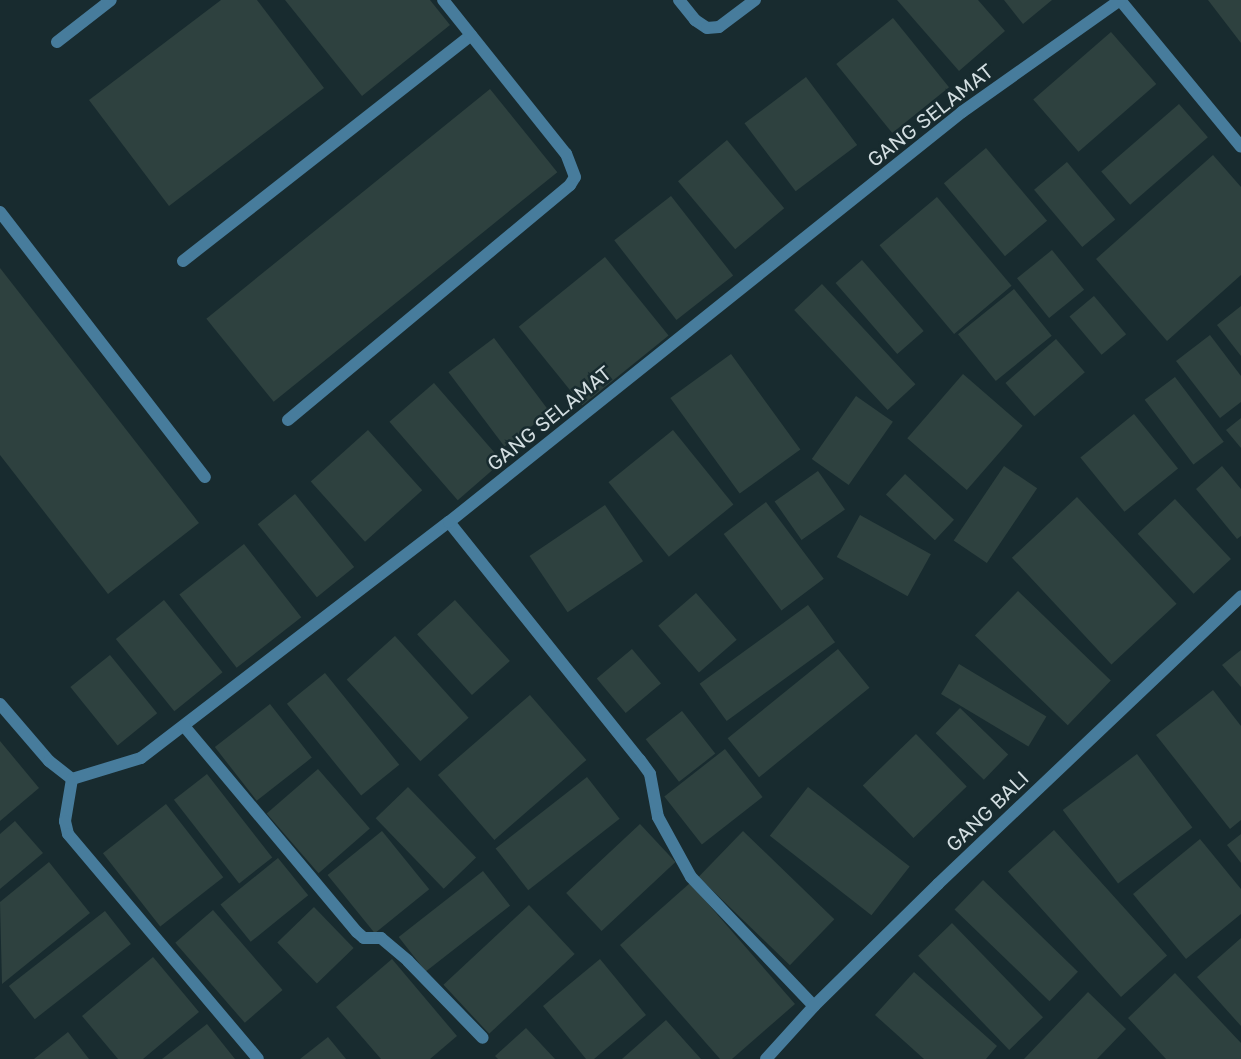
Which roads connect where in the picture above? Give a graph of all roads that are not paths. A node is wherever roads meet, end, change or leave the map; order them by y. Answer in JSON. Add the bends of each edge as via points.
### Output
{"nodes":[{"id":1,"x":111,"y":0,"type":"edge"},
{"id":2,"x":443,"y":0,"type":"edge"},
{"id":3,"x":679,"y":0,"type":"edge"},
{"id":4,"x":755,"y":0,"type":"edge"},
{"id":5,"x":1120,"y":0,"type":"edge"},
{"id":6,"x":471,"y":35,"type":"junction"},
{"id":7,"x":57,"y":42,"type":"dead end"},
{"id":8,"x":1241,"y":147,"type":"edge"},
{"id":9,"x":0,"y":213,"type":"edge"},
{"id":10,"x":183,"y":261,"type":"dead end"},
{"id":11,"x":288,"y":420,"type":"dead end"},
{"id":12,"x":205,"y":477,"type":"dead end"},
{"id":13,"x":449,"y":522,"type":"junction"},
{"id":14,"x":1241,"y":596,"type":"edge"},
{"id":15,"x":0,"y":705,"type":"edge"},
{"id":16,"x":184,"y":726,"type":"junction"},
{"id":17,"x":72,"y":779,"type":"junction"},
{"id":18,"x":814,"y":1006,"type":"junction"},
{"id":19,"x":483,"y":1038,"type":"dead end"},
{"id":20,"x":258,"y":1059,"type":"edge"},
{"id":21,"x":766,"y":1059,"type":"edge"}],
"edges":[{"from":1,"to":7,"type":"street"},
{"from":2,"to":6,"type":"street"},
{"from":3,"to":4,"type":"street","via":[[707,28],[719,27]]},
{"from":5,"to":8,"type":"street"},
{"from":5,"to":13,"type":"street","name":"GANG SELAMAT","via":[[962,112]]},
{"from":6,"to":10,"type":"street"},
{"from":6,"to":11,"type":"street","via":[[566,154],[575,177]]},
{"from":9,"to":12,"type":"street"},
{"from":13,"to":16,"type":"street","name":"GANG SELAMAT"},
{"from":13,"to":18,"type":"street","via":[[650,774],[658,817],[691,877]]},
{"from":14,"to":18,"type":"street","name":"GANG BALI"},
{"from":15,"to":17,"type":"street","via":[[49,761]]},
{"from":16,"to":17,"type":"street","name":"GANG SELAMAT","via":[[141,758]]},
{"from":16,"to":19,"type":"street","via":[[357,932],[364,938],[381,939],[408,961]]},
{"from":17,"to":20,"type":"street","via":[[65,821],[68,834]]},
{"from":18,"to":21,"type":"street","name":"GANG BALI"}]}
